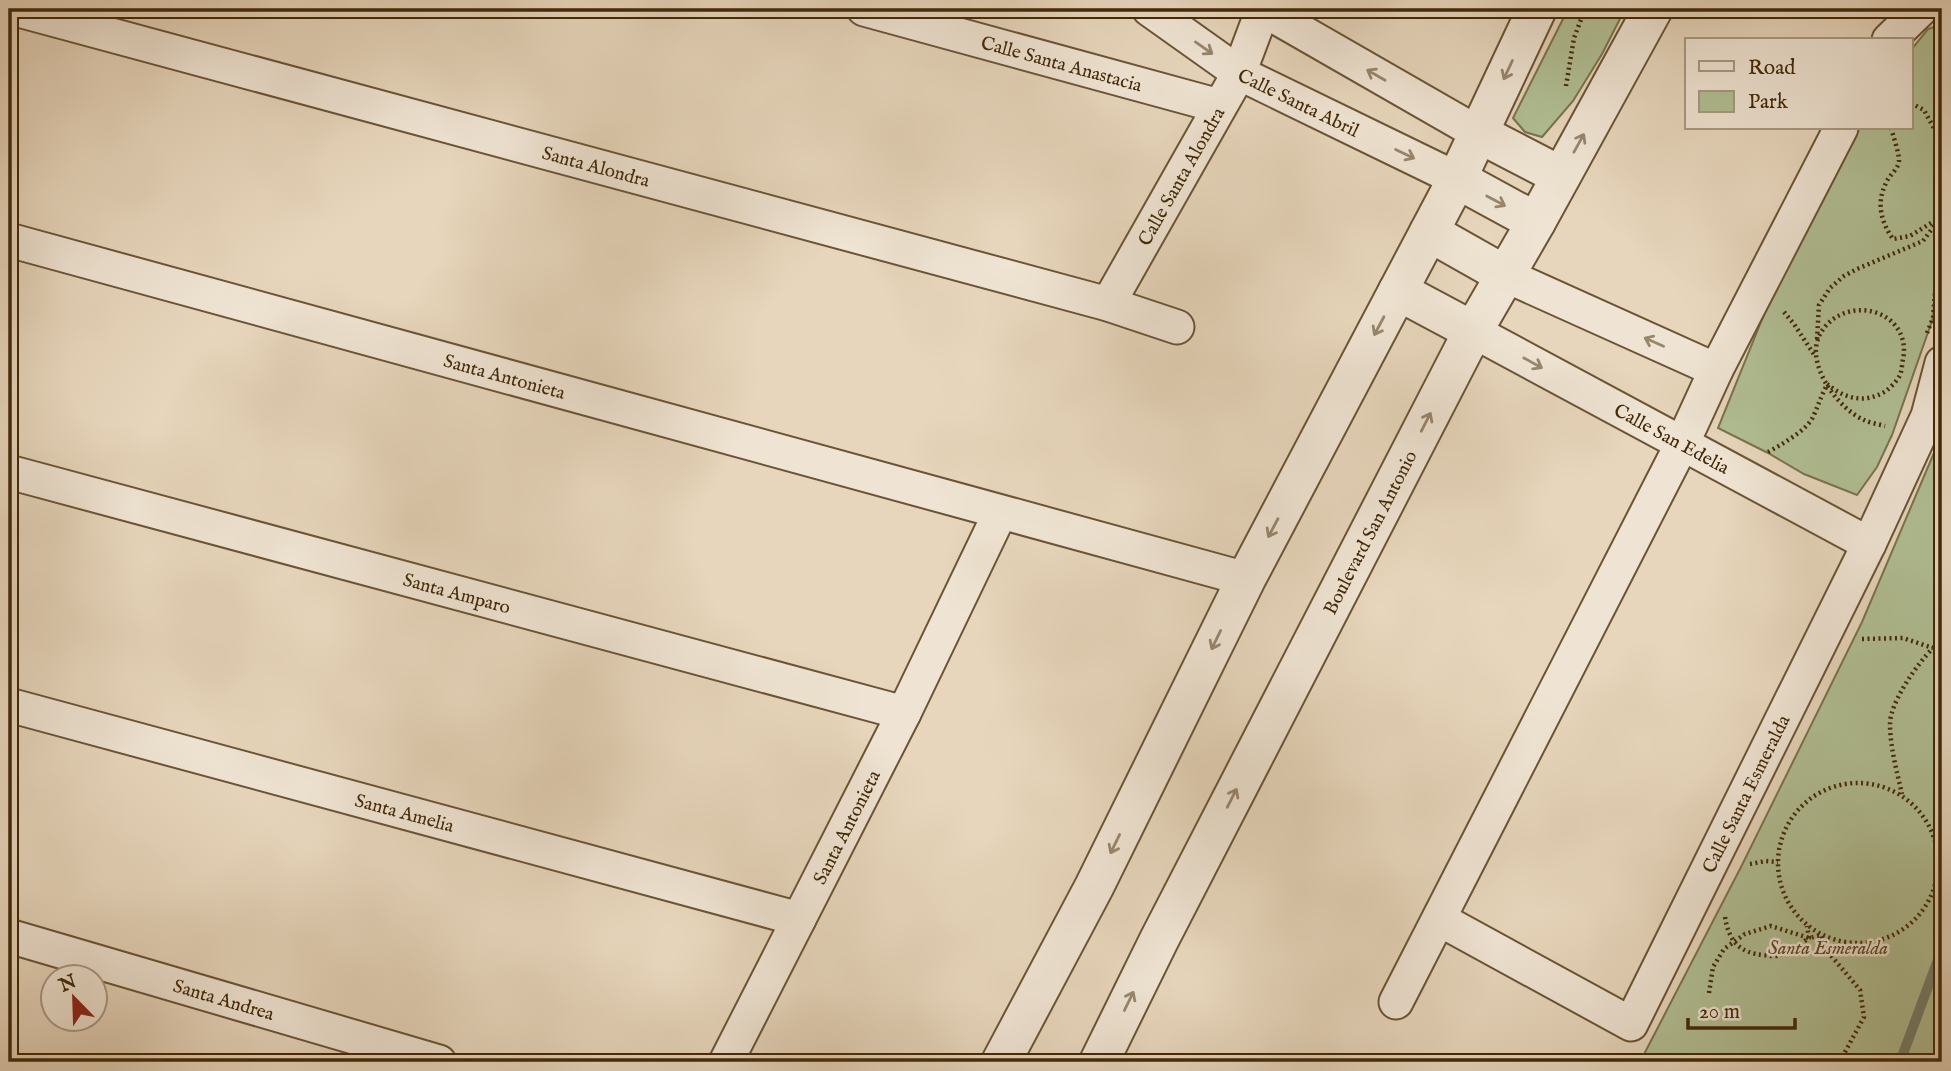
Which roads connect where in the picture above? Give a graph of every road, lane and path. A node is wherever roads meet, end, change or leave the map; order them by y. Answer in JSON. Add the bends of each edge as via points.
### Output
{"nodes":[{"id":1,"x":15,"y":9,"type":"edge"},
{"id":2,"x":863,"y":9,"type":"edge"},
{"id":3,"x":1149,"y":9,"type":"edge"},
{"id":4,"x":1263,"y":9,"type":"edge"},
{"id":5,"x":1537,"y":9,"type":"edge"},
{"id":6,"x":1585,"y":9,"type":"edge"},
{"id":7,"x":1653,"y":9,"type":"edge"},
{"id":8,"x":1921,"y":9,"type":"edge"},
{"id":9,"x":1891,"y":38,"type":"edge"},
{"id":10,"x":1239,"y":73,"type":"junction"},
{"id":11,"x":1565,"y":98,"type":"dead end"},
{"id":12,"x":1912,"y":104,"type":"edge"},
{"id":13,"x":1219,"y":106,"type":"junction"},
{"id":14,"x":1840,"y":130,"type":"edge"},
{"id":15,"x":1892,"y":130,"type":"edge"},
{"id":16,"x":1478,"y":133,"type":"junction"},
{"id":17,"x":1942,"y":143,"type":"edge"},
{"id":18,"x":1561,"y":176,"type":"junction"},
{"id":19,"x":1457,"y":179,"type":"junction"},
{"id":20,"x":1942,"y":203,"type":"edge"},
{"id":21,"x":1940,"y":217,"type":"junction"},
{"id":22,"x":1535,"y":222,"type":"junction"},
{"id":23,"x":1429,"y":232,"type":"junction"},
{"id":24,"x":9,"y":240,"type":"edge"},
{"id":25,"x":1505,"y":275,"type":"junction"},
{"id":26,"x":1398,"y":291,"type":"junction"},
{"id":27,"x":1108,"y":304,"type":"junction"},
{"id":28,"x":1782,"y":310,"type":"dead end"},
{"id":29,"x":1177,"y":327,"type":"dead end"},
{"id":30,"x":1473,"y":331,"type":"junction"},
{"id":31,"x":1817,"y":342,"type":"junction"},
{"id":32,"x":1933,"y":353,"type":"edge"},
{"id":33,"x":1816,"y":357,"type":"junction"},
{"id":34,"x":1716,"y":370,"type":"junction"},
{"id":35,"x":1827,"y":384,"type":"junction"},
{"id":36,"x":1928,"y":416,"type":"junction"},
{"id":37,"x":1682,"y":444,"type":"junction"},
{"id":38,"x":1777,"y":458,"type":"dead end"},
{"id":39,"x":9,"y":472,"type":"edge"},
{"id":40,"x":1000,"y":513,"type":"junction"},
{"id":41,"x":1869,"y":544,"type":"junction"},
{"id":42,"x":1246,"y":579,"type":"junction"},
{"id":43,"x":1854,"y":639,"type":"dead end"},
{"id":44,"x":1942,"y":641,"type":"edge"},
{"id":45,"x":1933,"y":648,"type":"junction"},
{"id":46,"x":9,"y":705,"type":"edge"},
{"id":47,"x":904,"y":713,"type":"junction"},
{"id":48,"x":1902,"y":795,"type":"junction"},
{"id":49,"x":1777,"y":862,"type":"junction"},
{"id":50,"x":1741,"y":867,"type":"dead end"},
{"id":51,"x":1724,"y":911,"type":"dead end"},
{"id":52,"x":799,"y":919,"type":"junction"},
{"id":53,"x":1439,"y":919,"type":"junction"},
{"id":54,"x":1807,"y":925,"type":"junction"},
{"id":55,"x":1821,"y":935,"type":"junction"},
{"id":56,"x":9,"y":936,"type":"edge"},
{"id":57,"x":1809,"y":938,"type":"junction"},
{"id":58,"x":1734,"y":942,"type":"junction"},
{"id":59,"x":1709,"y":993,"type":"dead end"},
{"id":60,"x":1396,"y":1002,"type":"dead end"},
{"id":61,"x":439,"y":1062,"type":"edge"},
{"id":62,"x":726,"y":1062,"type":"edge"},
{"id":63,"x":1001,"y":1062,"type":"edge"},
{"id":64,"x":1099,"y":1062,"type":"edge"},
{"id":65,"x":1834,"y":1062,"type":"edge"}],
"edges":[{"from":1,"to":27,"type":"street","name":"Santa Alondra"},
{"from":2,"to":13,"type":"street","name":"Calle Santa Anastacia"},
{"from":3,"to":10,"type":"street","name":"Calle Santa Abril","one_way":true},
{"from":4,"to":10,"type":"street","name":"Calle Santa Alondra"},
{"from":16,"to":4,"type":"street","one_way":true},
{"from":5,"to":16,"type":"street","one_way":true},
{"from":6,"to":11,"type":"path","via":[[1574,38]]},
{"from":18,"to":7,"type":"street","name":"Boulevard San Antonio","one_way":true},
{"from":8,"to":9,"type":"street"},
{"from":10,"to":13,"type":"street","name":"Calle Santa Alondra"},
{"from":10,"to":19,"type":"street","name":"Calle Santa Abril","one_way":true},
{"from":12,"to":17,"type":"path","via":[[1924,110]]},
{"from":13,"to":27,"type":"street","name":"Calle Santa Alondra"},
{"from":14,"to":34,"type":"street"},
{"from":15,"to":21,"type":"path","via":[[1900,160],[1882,197],[1880,214],[1886,229],[1893,239],[1910,236]]},
{"from":16,"to":18,"type":"street"},
{"from":16,"to":19,"type":"street"},
{"from":18,"to":22,"type":"street","name":"Boulevard San Antonio"},
{"from":19,"to":22,"type":"street","one_way":true},
{"from":19,"to":23,"type":"street"},
{"from":20,"to":21,"type":"path"},
{"from":21,"to":31,"type":"path","via":[[1923,241],[1857,269],[1830,288],[1819,305]]},
{"from":21,"to":32,"type":"path"},
{"from":22,"to":25,"type":"street","name":"Boulevard San Antonio"},
{"from":23,"to":25,"type":"street"},
{"from":23,"to":26,"type":"street"},
{"from":24,"to":40,"type":"street","name":"Santa Antonieta"},
{"from":25,"to":30,"type":"street","name":"Boulevard San Antonio"},
{"from":34,"to":25,"type":"street","one_way":true},
{"from":26,"to":30,"type":"street"},
{"from":26,"to":42,"type":"street","one_way":true},
{"from":27,"to":29,"type":"street","name":"Santa Alondra"},
{"from":28,"to":33,"type":"path"},
{"from":30,"to":37,"type":"street","name":"Calle San Edelia","one_way":true},
{"from":64,"to":30,"type":"street","name":"Boulevard San Antonio","one_way":true},
{"from":31,"to":33,"type":"path"},
{"from":31,"to":35,"type":"path","via":[[1835,317],[1864,309],[1892,322],[1905,348],[1900,376],[1879,395],[1851,398]]},
{"from":32,"to":36,"type":"street","name":"Calle Santa Esmeralda"},
{"from":33,"to":35,"type":"path"},
{"from":34,"to":37,"type":"street"},
{"from":35,"to":36,"type":"path","via":[[1863,419],[1894,429]]},
{"from":35,"to":38,"type":"path","via":[[1812,419],[1768,453]]},
{"from":36,"to":41,"type":"street","name":"Calle Santa Esmeralda"},
{"from":37,"to":41,"type":"street","name":"Calle San Edelia"},
{"from":37,"to":53,"type":"street"},
{"from":39,"to":47,"type":"street","name":"Santa Amparo"},
{"from":40,"to":42,"type":"street","name":"Santa Antonieta"},
{"from":40,"to":47,"type":"street","name":"Santa Antonieta"},
{"from":41,"to":53,"type":"street","name":"Calle Santa Esmeralda","via":[[1631,1024]]},
{"from":42,"to":63,"type":"street","one_way":true,"via":[[1094,887]]},
{"from":43,"to":45,"type":"path","via":[[1903,638]]},
{"from":44,"to":45,"type":"path"},
{"from":45,"to":48,"type":"path","via":[[1903,690],[1890,720]]},
{"from":46,"to":52,"type":"street","name":"Santa Amelia"},
{"from":47,"to":52,"type":"street","name":"Santa Antonieta"},
{"from":48,"to":49,"type":"path","via":[[1867,783],[1829,788],[1812,797],[1787,825]]},
{"from":48,"to":55,"type":"path","via":[[1923,814],[1936,839],[1939,859],[1933,895],[1910,926],[1894,936],[1857,944]]},
{"from":49,"to":50,"type":"path"},
{"from":49,"to":54,"type":"path","via":[[1785,897]]},
{"from":51,"to":58,"type":"path"},
{"from":52,"to":62,"type":"street","name":"Santa Antonieta"},
{"from":53,"to":60,"type":"street"},
{"from":54,"to":55,"type":"path"},
{"from":54,"to":57,"type":"path"},
{"from":55,"to":57,"type":"path"},
{"from":55,"to":65,"type":"path","via":[[1828,952],[1860,990],[1864,1017],[1844,1054]]},
{"from":56,"to":61,"type":"street","name":"Santa Andrea"},
{"from":57,"to":58,"type":"path","via":[[1771,926]]},
{"from":57,"to":58,"type":"path","via":[[1777,957],[1744,951]]},
{"from":58,"to":59,"type":"path","via":[[1713,967]]}]}
